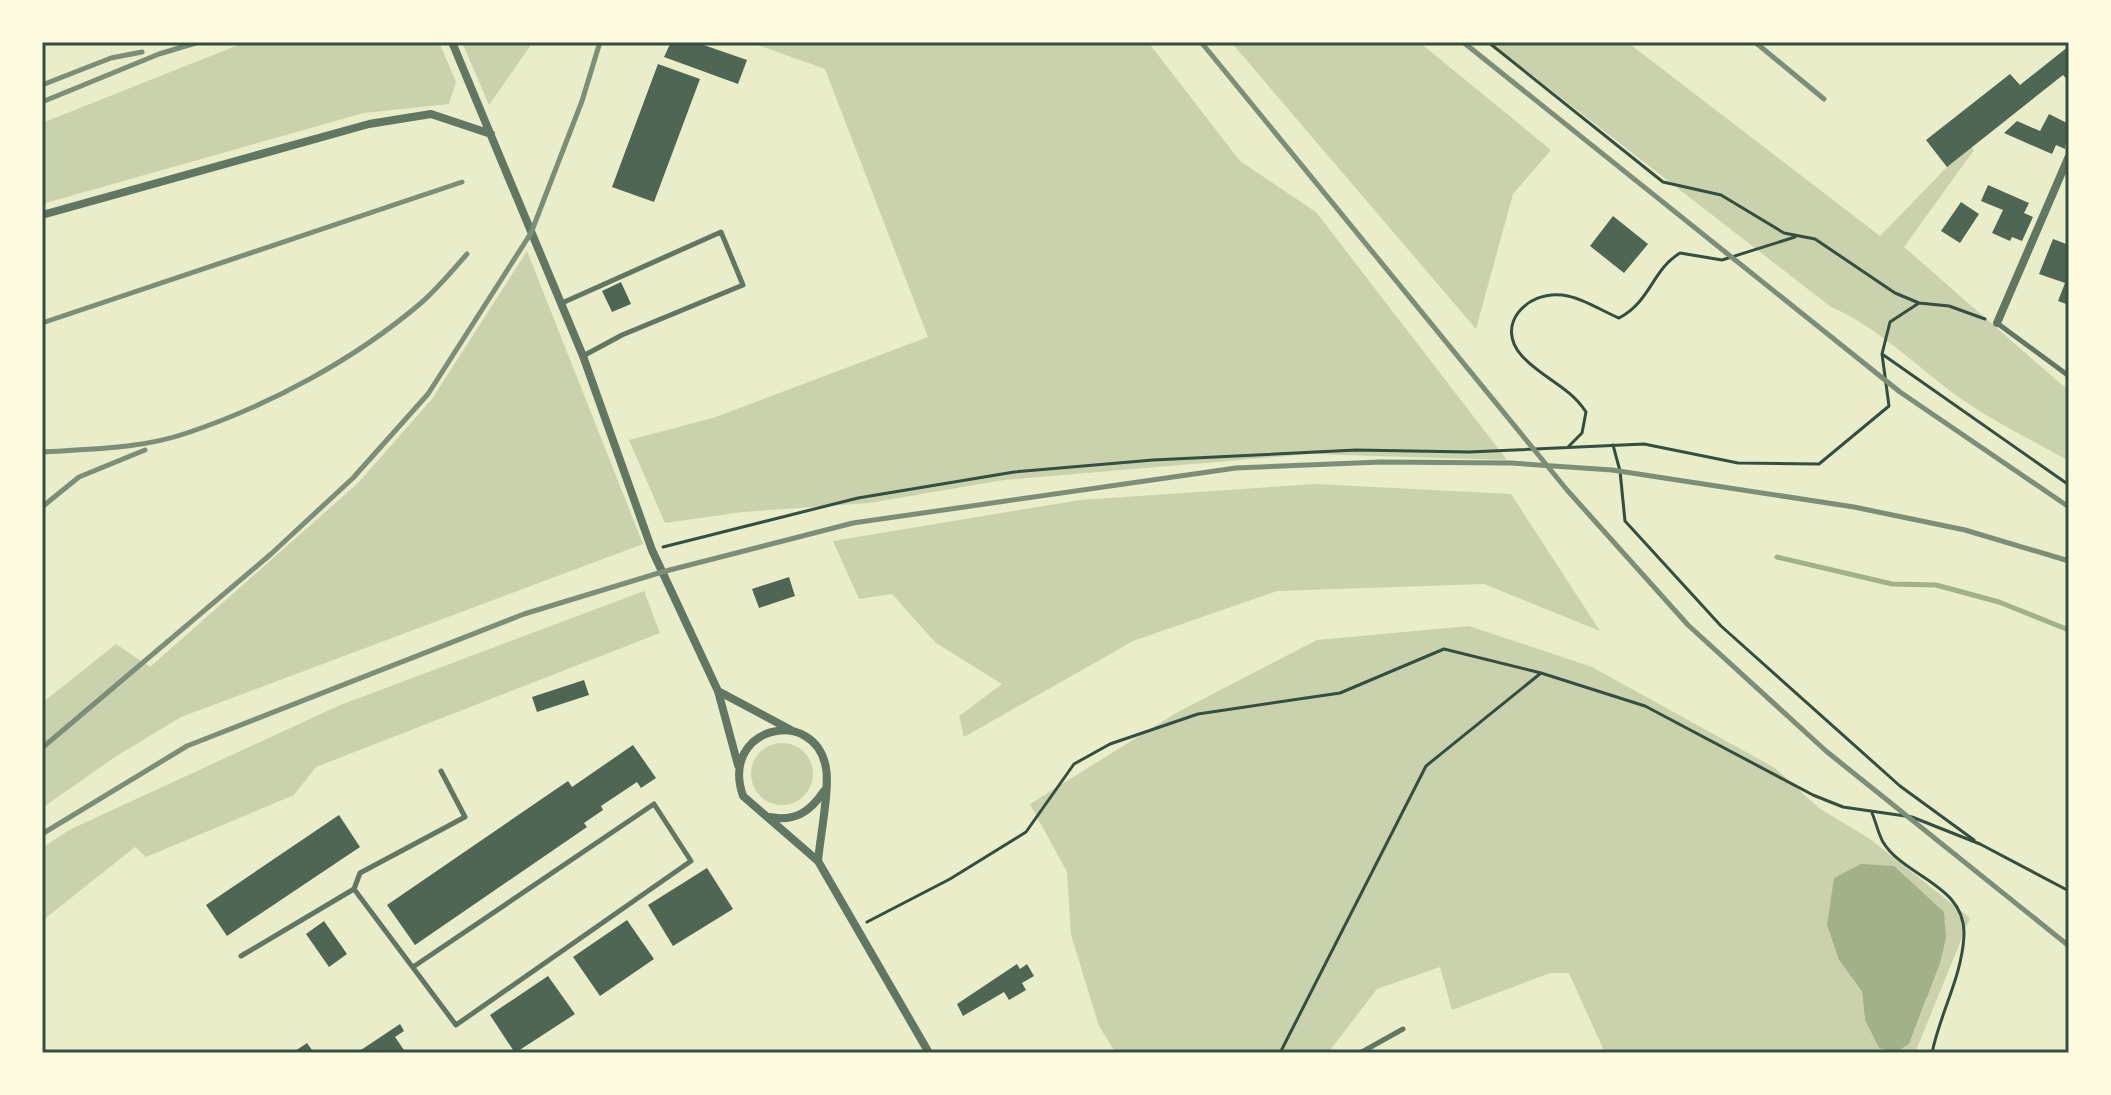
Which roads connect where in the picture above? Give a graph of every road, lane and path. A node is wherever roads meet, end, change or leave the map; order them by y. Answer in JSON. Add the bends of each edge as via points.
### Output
{"nodes":[{"id":1,"x":452,"y":42,"type":"edge"},
{"id":2,"x":1488,"y":42,"type":"edge"},
{"id":3,"x":491,"y":134,"type":"junction"},
{"id":4,"x":2069,"y":156,"type":"edge"},
{"id":5,"x":42,"y":215,"type":"edge"},
{"id":6,"x":1800,"y":236,"type":"junction"},
{"id":7,"x":562,"y":303,"type":"junction"},
{"id":8,"x":1919,"y":303,"type":"junction"},
{"id":9,"x":1997,"y":323,"type":"junction"},
{"id":10,"x":1882,"y":354,"type":"junction"},
{"id":11,"x":583,"y":356,"type":"junction"},
{"id":12,"x":2069,"y":376,"type":"edge"},
{"id":13,"x":1613,"y":445,"type":"junction"},
{"id":14,"x":1568,"y":447,"type":"junction"},
{"id":15,"x":2069,"y":485,"type":"edge"},
{"id":16,"x":652,"y":550,"type":"junction"},
{"id":17,"x":1541,"y":673,"type":"junction"},
{"id":18,"x":718,"y":691,"type":"junction"},
{"id":19,"x":792,"y":730,"type":"junction"},
{"id":20,"x":738,"y":765,"type":"junction"},
{"id":21,"x":441,"y":771,"type":"dead end"},
{"id":22,"x":824,"y":790,"type":"junction"},
{"id":23,"x":1872,"y":813,"type":"junction"},
{"id":24,"x":767,"y":816,"type":"junction"},
{"id":25,"x":1980,"y":844,"type":"junction"},
{"id":26,"x":818,"y":861,"type":"junction"},
{"id":27,"x":354,"y":889,"type":"junction"},
{"id":28,"x":2069,"y":891,"type":"edge"},
{"id":29,"x":870,"y":920,"type":"dead end"},
{"id":30,"x":241,"y":956,"type":"dead end"},
{"id":31,"x":413,"y":967,"type":"junction"},
{"id":32,"x":1403,"y":1029,"type":"dead end"},
{"id":33,"x":929,"y":1053,"type":"edge"},
{"id":34,"x":1280,"y":1053,"type":"edge"},
{"id":35,"x":1360,"y":1053,"type":"edge"},
{"id":36,"x":1932,"y":1053,"type":"edge"}],
"edges":[{"from":1,"to":3,"type":"street"},
{"from":2,"to":6,"type":"path","via":[[1663,182],[1721,195],[1784,233]]},
{"from":3,"to":5,"type":"street","via":[[431,114],[369,124]]},
{"from":3,"to":7,"type":"street"},
{"from":4,"to":9,"type":"street"},
{"from":6,"to":8,"type":"path","via":[[1815,239],[1895,293]]},
{"from":6,"to":14,"type":"path","via":[[1722,260],[1680,253],[1668,260],[1635,310],[1619,318],[1565,295],[1540,295],[1522,307],[1511,321],[1511,340],[1523,357],[1571,391],[1586,412],[1582,433]]},
{"from":7,"to":11,"type":"street"},
{"from":7,"to":11,"type":"lane","via":[[721,232],[743,285]]},
{"from":8,"to":9,"type":"path","via":[[1949,306]]},
{"from":8,"to":10,"type":"path","via":[[1890,322]]},
{"from":9,"to":12,"type":"lane"},
{"from":10,"to":13,"type":"path","via":[[1889,406],[1819,464],[1738,463],[1644,444]]},
{"from":10,"to":15,"type":"path"},
{"from":11,"to":16,"type":"street"},
{"from":13,"to":14,"type":"path"},
{"from":13,"to":25,"type":"path","via":[[1625,521],[1721,626],[1900,786]]},
{"from":14,"to":16,"type":"path","via":[[1356,450],[1014,472],[858,498]]},
{"from":16,"to":18,"type":"street"},
{"from":17,"to":23,"type":"path","via":[[1645,706],[1813,795]]},
{"from":17,"to":29,"type":"path","via":[[1444,649],[1340,693],[1198,714],[1110,744],[1074,764],[1026,832]]},
{"from":17,"to":34,"type":"path","via":[[1426,766]]},
{"from":18,"to":19,"type":"street"},
{"from":18,"to":20,"type":"street"},
{"from":19,"to":20,"type":"street","via":[[755,739]]},
{"from":19,"to":22,"type":"street","via":[[822,753],[827,771]]},
{"from":20,"to":24,"type":"street","via":[[743,796]]},
{"from":21,"to":27,"type":"lane","via":[[465,817],[360,873]]},
{"from":22,"to":24,"type":"street","via":[[798,817]]},
{"from":22,"to":26,"type":"street"},
{"from":23,"to":25,"type":"path","via":[[1912,817]]},
{"from":23,"to":36,"type":"path","via":[[1883,843],[1951,897],[1964,931],[1960,969]]},
{"from":24,"to":26,"type":"street"},
{"from":25,"to":28,"type":"path"},
{"from":26,"to":33,"type":"street"},
{"from":27,"to":30,"type":"lane"},
{"from":27,"to":31,"type":"lane"},
{"from":31,"to":31,"type":"lane","via":[[456,1025],[691,861],[654,804]]},
{"from":32,"to":35,"type":"lane"}]}
